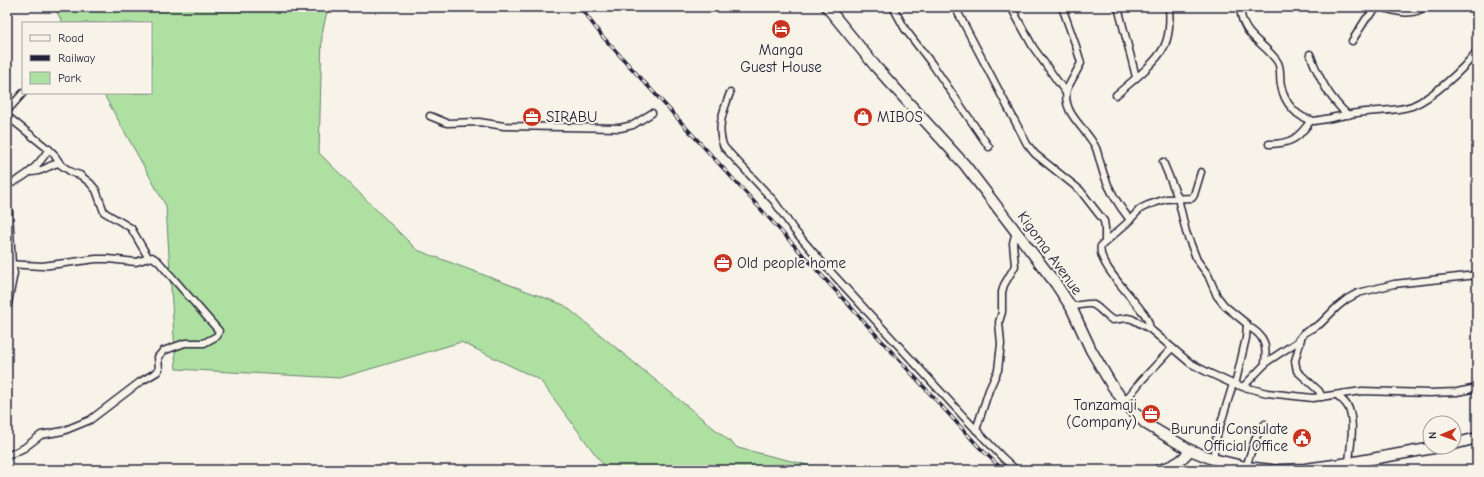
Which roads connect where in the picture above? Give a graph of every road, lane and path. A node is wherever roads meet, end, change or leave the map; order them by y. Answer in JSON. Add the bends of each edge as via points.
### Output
{"nodes":[{"id":1,"x":827,"y":7,"type":"edge"},
{"id":2,"x":893,"y":7,"type":"edge"},
{"id":3,"x":955,"y":7,"type":"edge"},
{"id":4,"x":1011,"y":7,"type":"edge"},
{"id":5,"x":1062,"y":7,"type":"edge"},
{"id":6,"x":1118,"y":7,"type":"edge"},
{"id":7,"x":1169,"y":7,"type":"edge"},
{"id":8,"x":1240,"y":7,"type":"edge"},
{"id":9,"x":1378,"y":7,"type":"edge"},
{"id":10,"x":1381,"y":7,"type":"edge"},
{"id":11,"x":1424,"y":7,"type":"edge"},
{"id":12,"x":1352,"y":41,"type":"dead end"},
{"id":13,"x":1477,"y":50,"type":"edge"},
{"id":14,"x":1310,"y":54,"type":"dead end"},
{"id":15,"x":1136,"y":77,"type":"junction"},
{"id":16,"x":730,"y":93,"type":"dead end"},
{"id":17,"x":1066,"y":93,"type":"junction"},
{"id":18,"x":22,"y":94,"type":"edge"},
{"id":19,"x":1116,"y":95,"type":"dead end"},
{"id":20,"x":8,"y":110,"type":"edge"},
{"id":21,"x":652,"y":113,"type":"dead end"},
{"id":22,"x":1348,"y":115,"type":"junction"},
{"id":23,"x":430,"y":116,"type":"dead end"},
{"id":24,"x":9,"y":119,"type":"edge"},
{"id":25,"x":1311,"y":120,"type":"junction"},
{"id":26,"x":1269,"y":144,"type":"dead end"},
{"id":27,"x":989,"y":147,"type":"dead end"},
{"id":28,"x":49,"y":149,"type":"junction"},
{"id":29,"x":59,"y":162,"type":"junction"},
{"id":30,"x":1163,"y":162,"type":"dead end"},
{"id":31,"x":32,"y":172,"type":"junction"},
{"id":32,"x":1201,"y":172,"type":"dead end"},
{"id":33,"x":7,"y":185,"type":"edge"},
{"id":34,"x":1178,"y":198,"type":"junction"},
{"id":35,"x":7,"y":206,"type":"edge"},
{"id":36,"x":1130,"y":220,"type":"junction"},
{"id":37,"x":1016,"y":231,"type":"junction"},
{"id":38,"x":1105,"y":242,"type":"junction"},
{"id":39,"x":148,"y":257,"type":"junction"},
{"id":40,"x":10,"y":264,"type":"edge"},
{"id":41,"x":1477,"y":275,"type":"edge"},
{"id":42,"x":1071,"y":307,"type":"junction"},
{"id":43,"x":7,"y":309,"type":"edge"},
{"id":44,"x":1247,"y":326,"type":"junction"},
{"id":45,"x":1150,"y":329,"type":"junction"},
{"id":46,"x":1302,"y":336,"type":"junction"},
{"id":47,"x":1172,"y":348,"type":"junction"},
{"id":48,"x":1265,"y":364,"type":"junction"},
{"id":49,"x":1234,"y":384,"type":"junction"},
{"id":50,"x":1243,"y":387,"type":"junction"},
{"id":51,"x":1477,"y":388,"type":"edge"},
{"id":52,"x":1337,"y":395,"type":"junction"},
{"id":53,"x":1322,"y":397,"type":"junction"},
{"id":54,"x":1124,"y":402,"type":"junction"},
{"id":55,"x":1265,"y":424,"type":"dead end"},
{"id":56,"x":976,"y":430,"type":"junction"},
{"id":57,"x":1477,"y":438,"type":"edge"},
{"id":58,"x":1462,"y":442,"type":"edge"},
{"id":59,"x":1190,"y":450,"type":"junction"},
{"id":60,"x":1422,"y":450,"type":"edge"},
{"id":61,"x":7,"y":456,"type":"edge"},
{"id":62,"x":1213,"y":459,"type":"junction"},
{"id":63,"x":1349,"y":462,"type":"junction"},
{"id":64,"x":1246,"y":467,"type":"junction"},
{"id":65,"x":1330,"y":468,"type":"edge"},
{"id":66,"x":1016,"y":470,"type":"edge"},
{"id":67,"x":1158,"y":470,"type":"edge"},
{"id":68,"x":1272,"y":470,"type":"edge"},
{"id":69,"x":1279,"y":470,"type":"edge"}],
"edges":[{"from":1,"to":37,"type":"main road","name":"Kigoma Avenue","via":[[876,67],[965,165]]},
{"from":2,"to":27,"type":"street","via":[[905,29]]},
{"from":3,"to":38,"type":"street","via":[[1027,144],[1035,154],[1087,198],[1104,221]]},
{"from":4,"to":17,"type":"street","via":[[1033,47]]},
{"from":5,"to":17,"type":"street","via":[[1081,63]]},
{"from":6,"to":15,"type":"street"},
{"from":7,"to":15,"type":"street","via":[[1169,31],[1165,46]]},
{"from":8,"to":25,"type":"street","via":[[1240,18],[1247,31],[1278,62],[1281,85],[1290,106],[1298,114]]},
{"from":9,"to":12,"type":"street","via":[[1366,19]]},
{"from":10,"to":11,"type":"street","via":[[1403,12],[1413,12]]},
{"from":13,"to":22,"type":"street","via":[[1449,80],[1420,102],[1403,109]]},
{"from":14,"to":22,"type":"street","via":[[1331,96]]},
{"from":15,"to":19,"type":"street"},
{"from":16,"to":56,"type":"street","via":[[721,121],[721,139],[724,147],[774,201],[794,230],[820,260]]},
{"from":17,"to":36,"type":"street","via":[[1072,117],[1095,147],[1111,191]]},
{"from":18,"to":20,"type":"street"},
{"from":20,"to":24,"type":"street"},
{"from":21,"to":23,"type":"street","via":[[633,125],[620,128],[446,123]]},
{"from":22,"to":25,"type":"street"},
{"from":24,"to":28,"type":"street"},
{"from":25,"to":26,"type":"street","via":[[1294,140]]},
{"from":28,"to":29,"type":"street"},
{"from":28,"to":31,"type":"street"},
{"from":29,"to":31,"type":"street","via":[[40,172]]},
{"from":29,"to":39,"type":"street","via":[[90,183],[96,190],[104,212],[131,228]]},
{"from":30,"to":34,"type":"street"},
{"from":31,"to":33,"type":"street"},
{"from":32,"to":34,"type":"street","via":[[1192,198]]},
{"from":34,"to":36,"type":"street","via":[[1148,205],[1140,209]]},
{"from":34,"to":44,"type":"street","via":[[1186,232],[1197,260],[1208,275],[1217,296],[1225,306],[1245,321]]},
{"from":35,"to":40,"type":"street","via":[[11,230]]},
{"from":36,"to":38,"type":"street"},
{"from":37,"to":42,"type":"main road","name":"Kigoma Avenue"},
{"from":37,"to":56,"type":"street","via":[[1013,243],[1015,266],[1002,292],[998,370]]},
{"from":38,"to":45,"type":"street","via":[[1100,249],[1103,258],[1116,280],[1142,310]]},
{"from":39,"to":40,"type":"street","via":[[136,262],[102,259],[42,266]]},
{"from":39,"to":61,"type":"street","via":[[158,261],[185,291],[217,328],[217,336],[204,343],[185,343],[163,351],[158,357],[157,372],[95,417],[71,429],[42,435]]},
{"from":40,"to":43,"type":"street","via":[[14,273]]},
{"from":41,"to":46,"type":"street","via":[[1394,284],[1358,293],[1348,298],[1320,324]]},
{"from":42,"to":45,"type":"street","via":[[1091,303],[1112,320],[1132,319]]},
{"from":42,"to":54,"type":"main road","name":"Kigoma Avenue","via":[[1091,350]]},
{"from":44,"to":48,"type":"street","via":[[1265,343]]},
{"from":44,"to":49,"type":"street"},
{"from":45,"to":47,"type":"street"},
{"from":46,"to":48,"type":"street"},
{"from":46,"to":53,"type":"street","via":[[1296,361],[1297,371]]},
{"from":47,"to":49,"type":"street","via":[[1190,362]]},
{"from":47,"to":54,"type":"street"},
{"from":48,"to":50,"type":"street"},
{"from":49,"to":50,"type":"street"},
{"from":49,"to":62,"type":"street","via":[[1216,439]]},
{"from":50,"to":53,"type":"street","via":[[1267,393]]},
{"from":51,"to":52,"type":"street","via":[[1429,393],[1362,390]]},
{"from":52,"to":53,"type":"street"},
{"from":52,"to":63,"type":"street","via":[[1349,409]]},
{"from":54,"to":59,"type":"main road","name":"Kigoma Avenue","via":[[1146,424]]},
{"from":55,"to":64,"type":"street","via":[[1256,437]]},
{"from":56,"to":66,"type":"street"},
{"from":57,"to":58,"type":"main road"},
{"from":59,"to":62,"type":"main road","name":"Kigoma Avenue"},
{"from":59,"to":67,"type":"street","via":[[1186,457],[1177,463]]},
{"from":60,"to":63,"type":"main road"},
{"from":62,"to":64,"type":"main road","name":"Kigoma Avenue"},
{"from":63,"to":65,"type":"main road"},
{"from":64,"to":68,"type":"main road","name":"Kigoma Avenue"},
{"from":65,"to":69,"type":"main road"}]}
